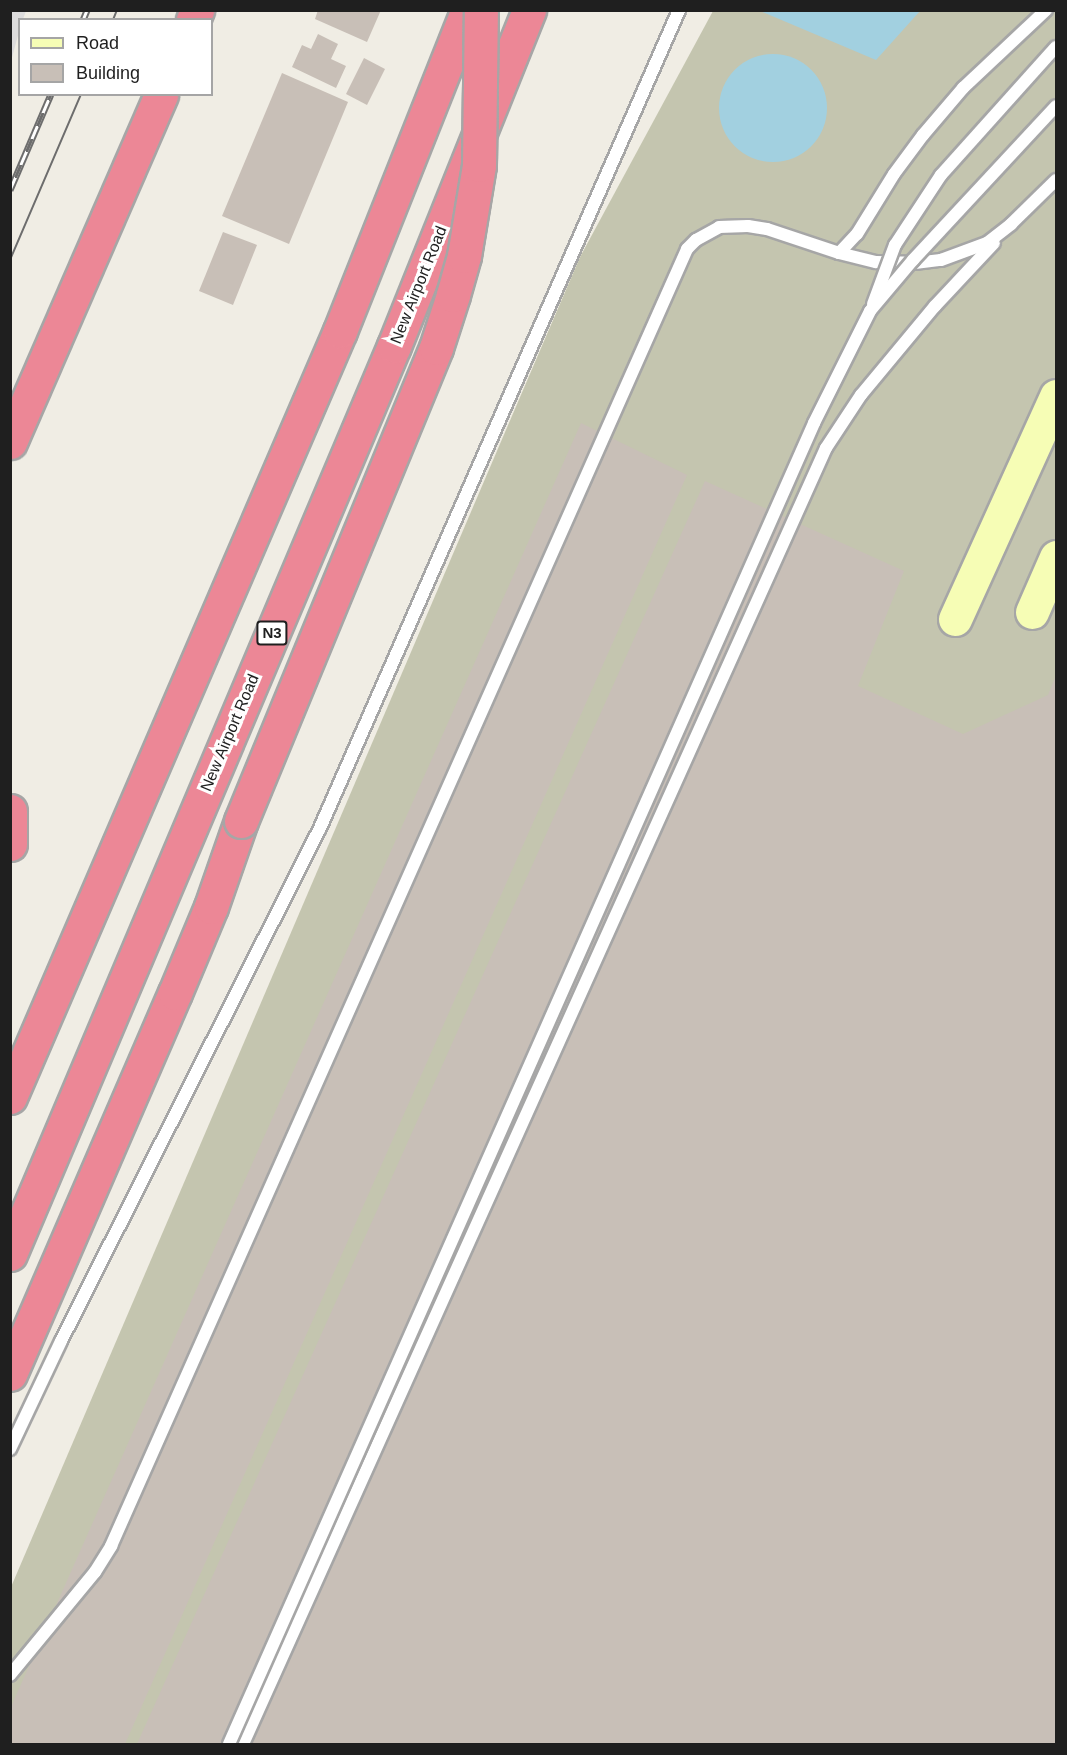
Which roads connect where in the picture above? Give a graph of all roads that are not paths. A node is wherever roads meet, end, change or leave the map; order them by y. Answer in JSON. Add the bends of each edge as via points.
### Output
{"nodes":[{"id":1,"x":468,"y":10,"type":"edge"},
{"id":2,"x":481,"y":10,"type":"edge"},
{"id":3,"x":529,"y":10,"type":"edge"},
{"id":4,"x":679,"y":10,"type":"edge"},
{"id":5,"x":1046,"y":10,"type":"edge"},
{"id":6,"x":1056,"y":46,"type":"edge"},
{"id":7,"x":160,"y":96,"type":"edge"},
{"id":8,"x":1056,"y":106,"type":"edge"},
{"id":9,"x":1056,"y":180,"type":"edge"},
{"id":10,"x":1011,"y":224,"type":"junction"},
{"id":11,"x":838,"y":253,"type":"junction"},
{"id":12,"x":870,"y":311,"type":"junction"},
{"id":13,"x":1056,"y":396,"type":"edge"},
{"id":14,"x":10,"y":442,"type":"edge"},
{"id":15,"x":1056,"y":557,"type":"edge"},
{"id":16,"x":1032,"y":612,"type":"dead end"},
{"id":17,"x":956,"y":619,"type":"dead end"},
{"id":18,"x":10,"y":811,"type":"edge"},
{"id":19,"x":10,"y":844,"type":"edge"},
{"id":20,"x":10,"y":1097,"type":"edge"},
{"id":21,"x":10,"y":1254,"type":"edge"},
{"id":22,"x":10,"y":1374,"type":"edge"},
{"id":23,"x":10,"y":1449,"type":"edge"},
{"id":24,"x":10,"y":1675,"type":"edge"},
{"id":25,"x":229,"y":1744,"type":"edge"},
{"id":26,"x":243,"y":1744,"type":"edge"}],
"edges":[{"from":1,"to":20,"type":"highway","via":[[335,342]]},
{"from":2,"to":22,"type":"highway","bridge":true,"via":[[479,165],[464,256],[436,348],[241,821],[184,971]]},
{"from":3,"to":21,"type":"highway","name":"New Airport Road","number":"N3","via":[[394,346]]},
{"from":4,"to":23,"type":"lane","via":[[320,828]]},
{"from":5,"to":11,"type":"lane","via":[[963,88],[894,174],[857,234]]},
{"from":6,"to":12,"type":"lane","bridge":true,"via":[[941,175],[895,245]]},
{"from":7,"to":14,"type":"highway"},
{"from":8,"to":12,"type":"lane","bridge":true},
{"from":9,"to":10,"type":"lane"},
{"from":10,"to":11,"type":"lane","via":[[987,243],[941,260],[915,264],[876,262]]},
{"from":10,"to":26,"type":"lane","via":[[934,306],[861,395],[826,448]]},
{"from":11,"to":24,"type":"lane","via":[[767,228],[748,226],[719,228],[687,249],[111,1546]]},
{"from":12,"to":25,"type":"lane","bridge":true,"via":[[814,423]]},
{"from":13,"to":17,"type":"main road"},
{"from":15,"to":16,"type":"main road"},
{"from":18,"to":19,"type":"highway"}]}
